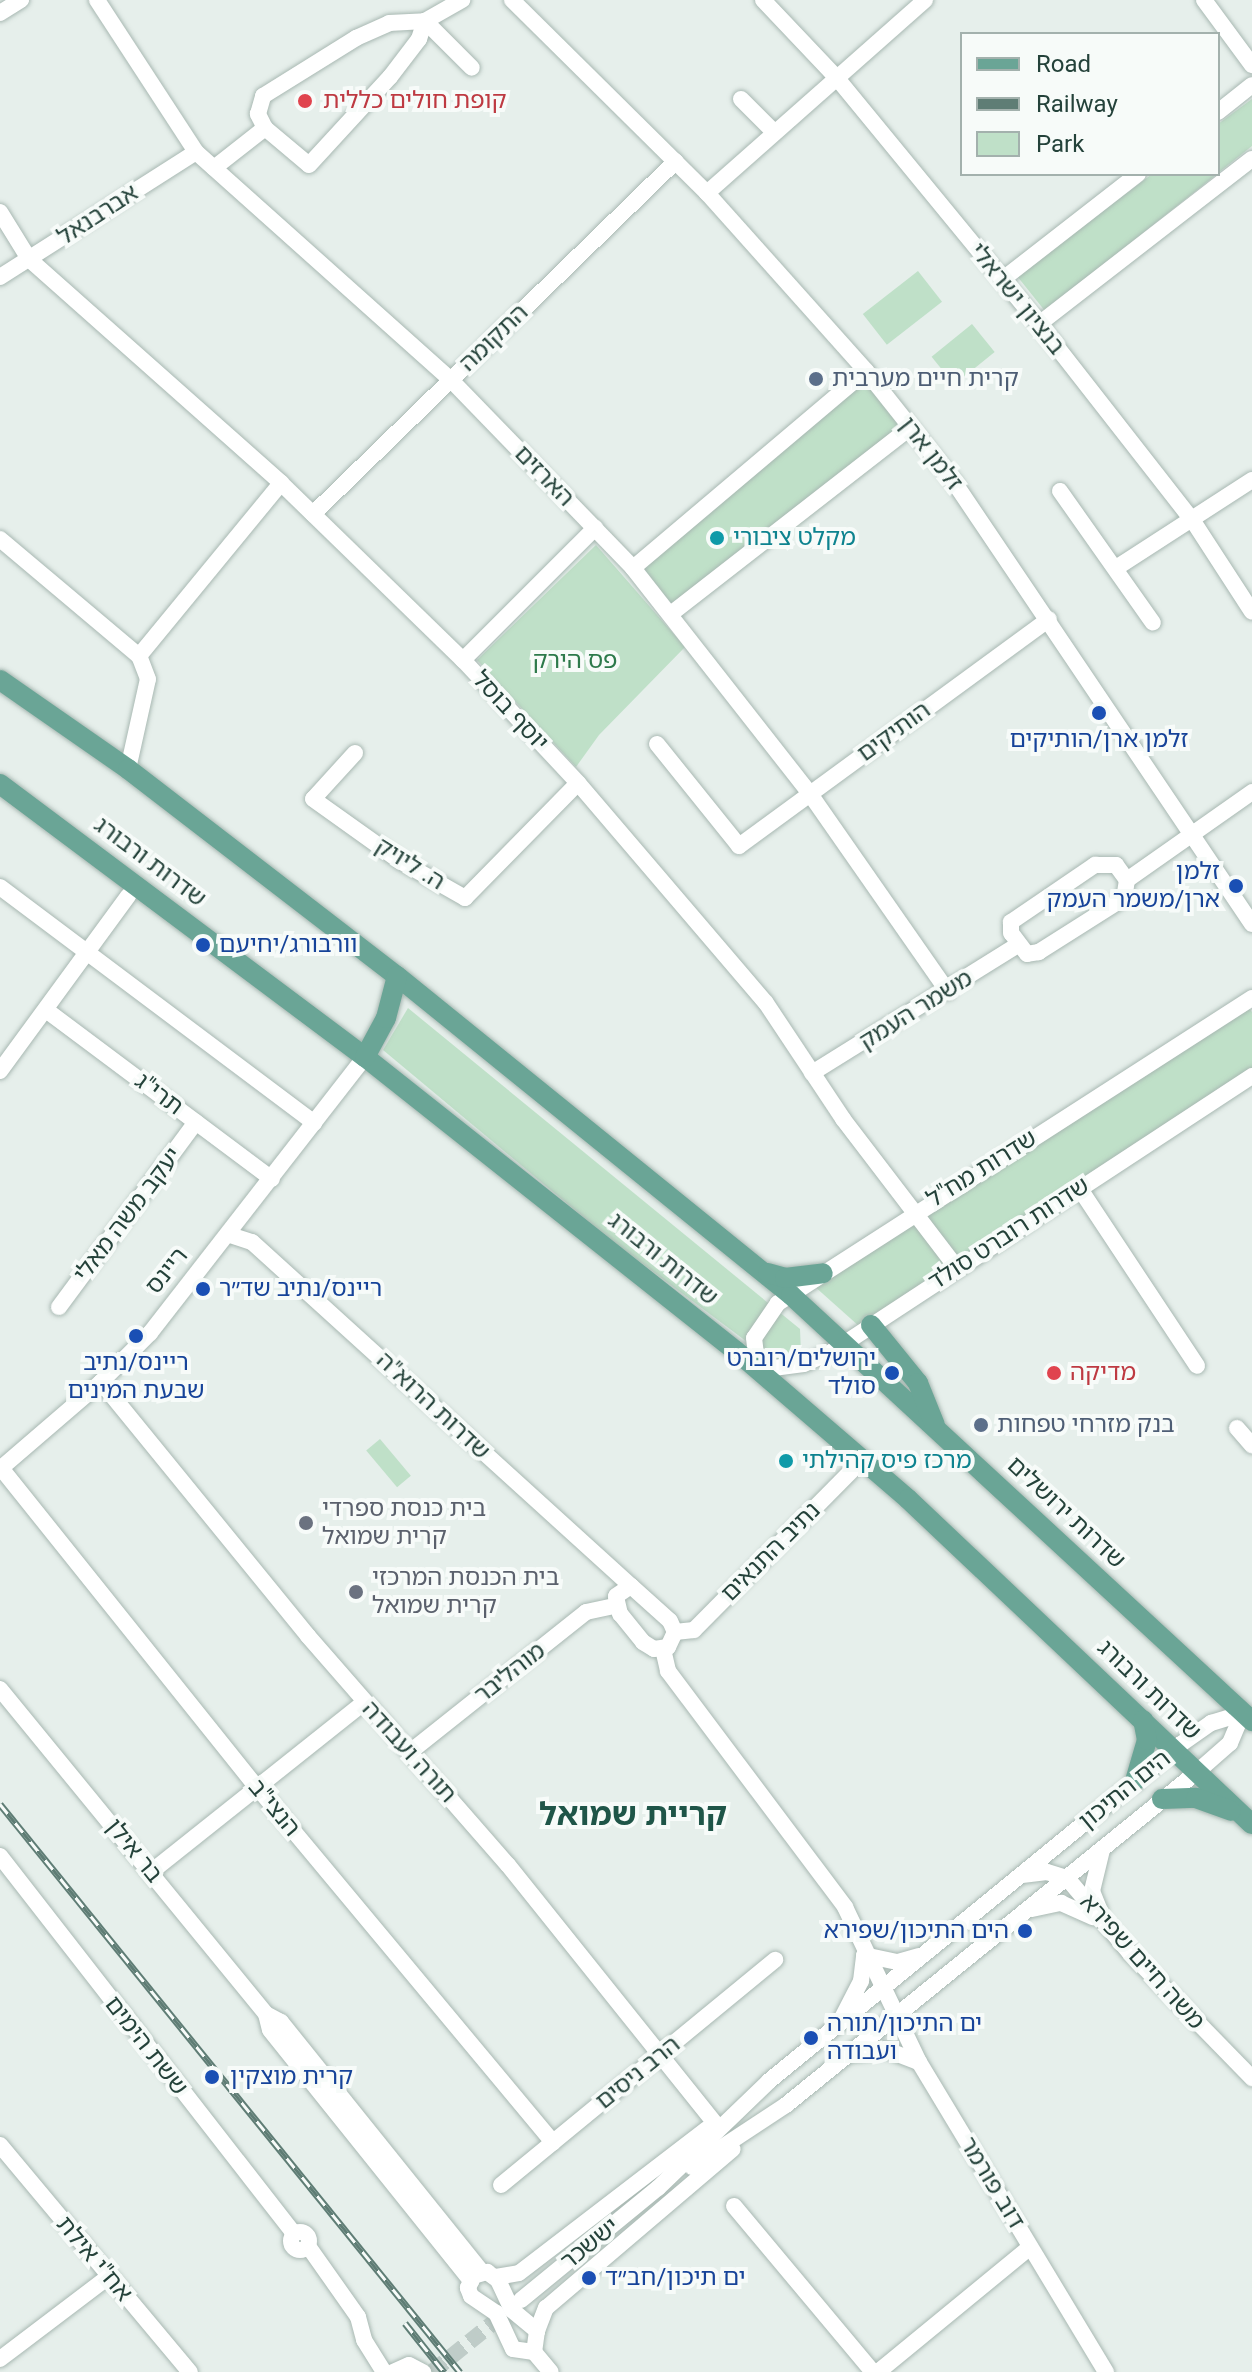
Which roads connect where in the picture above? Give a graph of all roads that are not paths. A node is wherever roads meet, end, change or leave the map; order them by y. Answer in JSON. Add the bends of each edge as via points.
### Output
{"nodes":[{"id":1,"x":21,"y":0,"type":"edge"},
{"id":2,"x":97,"y":0,"type":"edge"},
{"id":3,"x":462,"y":0,"type":"edge"},
{"id":4,"x":512,"y":0,"type":"edge"},
{"id":5,"x":763,"y":0,"type":"edge"},
{"id":6,"x":925,"y":0,"type":"edge"},
{"id":7,"x":1204,"y":0,"type":"edge"},
{"id":8,"x":0,"y":13,"type":"edge"},
{"id":9,"x":425,"y":21,"type":"junction"},
{"id":10,"x":1252,"y":65,"type":"edge"},
{"id":11,"x":472,"y":68,"type":"dead end"},
{"id":12,"x":836,"y":77,"type":"junction"},
{"id":13,"x":1252,"y":85,"type":"edge"},
{"id":14,"x":741,"y":99,"type":"dead end"},
{"id":15,"x":1220,"y":110,"type":"edge"},
{"id":16,"x":265,"y":128,"type":"junction"},
{"id":17,"x":774,"y":132,"type":"junction"},
{"id":18,"x":196,"y":152,"type":"junction"},
{"id":19,"x":1252,"y":159,"type":"edge"},
{"id":20,"x":676,"y":161,"type":"junction"},
{"id":21,"x":214,"y":168,"type":"junction"},
{"id":22,"x":1135,"y":176,"type":"edge"},
{"id":23,"x":707,"y":193,"type":"junction"},
{"id":24,"x":0,"y":212,"type":"edge"},
{"id":25,"x":29,"y":259,"type":"junction"},
{"id":26,"x":0,"y":277,"type":"edge"},
{"id":27,"x":1003,"y":279,"type":"junction"},
{"id":28,"x":1039,"y":324,"type":"junction"},
{"id":29,"x":866,"y":371,"type":"junction"},
{"id":30,"x":451,"y":380,"type":"junction"},
{"id":31,"x":910,"y":428,"type":"junction"},
{"id":32,"x":1252,"y":480,"type":"edge"},
{"id":33,"x":281,"y":483,"type":"junction"},
{"id":34,"x":1060,"y":491,"type":"dead end"},
{"id":35,"x":313,"y":514,"type":"junction"},
{"id":36,"x":1193,"y":521,"type":"junction"},
{"id":37,"x":595,"y":528,"type":"junction"},
{"id":38,"x":0,"y":539,"type":"edge"},
{"id":39,"x":633,"y":568,"type":"junction"},
{"id":40,"x":1116,"y":568,"type":"junction"},
{"id":41,"x":1252,"y":612,"type":"edge"},
{"id":42,"x":672,"y":613,"type":"junction"},
{"id":43,"x":1049,"y":619,"type":"junction"},
{"id":44,"x":1153,"y":623,"type":"dead end"},
{"id":45,"x":139,"y":656,"type":"junction"},
{"id":46,"x":463,"y":660,"type":"junction"},
{"id":47,"x":0,"y":680,"type":"edge"},
{"id":48,"x":657,"y":744,"type":"dead end"},
{"id":49,"x":355,"y":753,"type":"dead end"},
{"id":50,"x":128,"y":769,"type":"junction"},
{"id":51,"x":578,"y":783,"type":"junction"},
{"id":52,"x":0,"y":784,"type":"edge"},
{"id":53,"x":1252,"y":792,"type":"edge"},
{"id":54,"x":810,"y":794,"type":"junction"},
{"id":55,"x":1192,"y":835,"type":"junction"},
{"id":56,"x":1127,"y":880,"type":"junction"},
{"id":57,"x":0,"y":887,"type":"edge"},
{"id":58,"x":128,"y":896,"type":"dead end"},
{"id":59,"x":1252,"y":924,"type":"edge"},
{"id":60,"x":1018,"y":945,"type":"junction"},
{"id":61,"x":87,"y":953,"type":"junction"},
{"id":62,"x":397,"y":976,"type":"junction"},
{"id":63,"x":948,"y":992,"type":"junction"},
{"id":64,"x":1252,"y":998,"type":"edge"},
{"id":65,"x":46,"y":1010,"type":"junction"},
{"id":66,"x":344,"y":1041,"type":"junction"},
{"id":67,"x":365,"y":1057,"type":"junction"},
{"id":68,"x":2,"y":1065,"type":"edge"},
{"id":69,"x":812,"y":1073,"type":"junction"},
{"id":70,"x":1252,"y":1076,"type":"edge"},
{"id":71,"x":347,"y":1081,"type":"junction"},
{"id":72,"x":196,"y":1122,"type":"junction"},
{"id":73,"x":314,"y":1123,"type":"junction"},
{"id":74,"x":272,"y":1179,"type":"junction"},
{"id":75,"x":1080,"y":1189,"type":"junction"},
{"id":76,"x":912,"y":1212,"type":"junction"},
{"id":77,"x":230,"y":1235,"type":"junction"},
{"id":78,"x":957,"y":1268,"type":"junction"},
{"id":79,"x":761,"y":1271,"type":"junction"},
{"id":80,"x":823,"y":1273,"type":"junction"},
{"id":81,"x":791,"y":1295,"type":"junction"},
{"id":82,"x":59,"y":1307,"type":"dead end"},
{"id":83,"x":871,"y":1325,"type":"junction"},
{"id":84,"x":843,"y":1344,"type":"junction"},
{"id":85,"x":1197,"y":1366,"type":"dead end"},
{"id":86,"x":758,"y":1370,"type":"junction"},
{"id":87,"x":101,"y":1382,"type":"junction"},
{"id":88,"x":1237,"y":1428,"type":"dead end"},
{"id":89,"x":936,"y":1429,"type":"junction"},
{"id":90,"x":1252,"y":1445,"type":"edge"},
{"id":91,"x":862,"y":1460,"type":"junction"},
{"id":92,"x":0,"y":1468,"type":"edge"},
{"id":93,"x":631,"y":1586,"type":"junction"},
{"id":94,"x":615,"y":1606,"type":"junction"},
{"id":95,"x":675,"y":1632,"type":"junction"},
{"id":96,"x":663,"y":1649,"type":"junction"},
{"id":97,"x":0,"y":1689,"type":"edge"},
{"id":98,"x":365,"y":1702,"type":"junction"},
{"id":99,"x":1248,"y":1717,"type":"edge"},
{"id":100,"x":1143,"y":1720,"type":"junction"},
{"id":101,"x":1174,"y":1750,"type":"junction"},
{"id":102,"x":410,"y":1752,"type":"junction"},
{"id":103,"x":1197,"y":1772,"type":"junction"},
{"id":104,"x":1135,"y":1781,"type":"junction"},
{"id":105,"x":256,"y":1786,"type":"junction"},
{"id":106,"x":1162,"y":1799,"type":"junction"},
{"id":107,"x":1250,"y":1822,"type":"edge"},
{"id":108,"x":1103,"y":1847,"type":"junction"},
{"id":109,"x":0,"y":1856,"type":"edge"},
{"id":110,"x":151,"y":1872,"type":"junction"},
{"id":111,"x":1021,"y":1876,"type":"junction"},
{"id":112,"x":1067,"y":1878,"type":"junction"},
{"id":113,"x":1028,"y":1909,"type":"junction"},
{"id":114,"x":1105,"y":1924,"type":"junction"},
{"id":115,"x":932,"y":1949,"type":"junction"},
{"id":116,"x":864,"y":1955,"type":"junction"},
{"id":117,"x":775,"y":1960,"type":"dead end"},
{"id":118,"x":882,"y":1991,"type":"junction"},
{"id":119,"x":896,"y":2018,"type":"junction"},
{"id":120,"x":828,"y":2034,"type":"junction"},
{"id":121,"x":850,"y":2054,"type":"junction"},
{"id":122,"x":660,"y":2055,"type":"junction"},
{"id":123,"x":919,"y":2062,"type":"junction"},
{"id":124,"x":1252,"y":2078,"type":"edge"},
{"id":125,"x":769,"y":2081,"type":"junction"},
{"id":126,"x":786,"y":2105,"type":"junction"},
{"id":127,"x":715,"y":2123,"type":"junction"},
{"id":128,"x":553,"y":2142,"type":"junction"},
{"id":129,"x":0,"y":2145,"type":"edge"},
{"id":130,"x":501,"y":2185,"type":"dead end"},
{"id":131,"x":658,"y":2188,"type":"junction"},
{"id":132,"x":734,"y":2206,"type":"dead end"},
{"id":133,"x":1030,"y":2247,"type":"junction"},
{"id":134,"x":108,"y":2277,"type":"junction"},
{"id":135,"x":483,"y":2277,"type":"junction"},
{"id":136,"x":521,"y":2300,"type":"tunnel mouth"},
{"id":137,"x":537,"y":2331,"type":"junction"},
{"id":138,"x":534,"y":2352,"type":"junction"},
{"id":139,"x":0,"y":2359,"type":"edge"},
{"id":140,"x":190,"y":2372,"type":"edge"},
{"id":141,"x":384,"y":2372,"type":"edge"},
{"id":142,"x":393,"y":2372,"type":"edge"},
{"id":143,"x":423,"y":2372,"type":"edge"},
{"id":144,"x":551,"y":2372,"type":"edge"},
{"id":145,"x":875,"y":2372,"type":"edge"},
{"id":146,"x":1106,"y":2372,"type":"edge"}],
"edges":[{"from":1,"to":8,"type":"street"},
{"from":2,"to":18,"type":"street","name":"הארזים"},
{"from":3,"to":9,"type":"street"},
{"from":4,"to":20,"type":"street","name":"זלמן ארן"},
{"from":5,"to":12,"type":"street","name":"בנציון ישראלי"},
{"from":6,"to":12,"type":"street"},
{"from":7,"to":10,"type":"street"},
{"from":9,"to":11,"type":"street"},
{"from":9,"to":16,"type":"street","via":[[389,23],[356,38],[263,96],[258,114]]},
{"from":9,"to":16,"type":"street","via":[[419,39],[390,77],[309,165]]},
{"from":12,"to":17,"type":"street"},
{"from":12,"to":27,"type":"street","name":"בנציון ישראלי"},
{"from":13,"to":15,"type":"street"},
{"from":14,"to":17,"type":"street"},
{"from":16,"to":21,"type":"street"},
{"from":17,"to":23,"type":"street"},
{"from":18,"to":21,"type":"street","name":"הארזים"},
{"from":18,"to":25,"type":"street","name":"אברבנאל"},
{"from":19,"to":28,"type":"street"},
{"from":20,"to":23,"type":"street","name":"זלמן ארן"},
{"from":20,"to":30,"type":"street","name":"התקומה"},
{"from":21,"to":30,"type":"street","name":"הארזים"},
{"from":22,"to":27,"type":"street"},
{"from":23,"to":29,"type":"street","name":"זלמן ארן"},
{"from":24,"to":25,"type":"street","name":"יוסף בוסל"},
{"from":25,"to":26,"type":"street","name":"אברבנאל"},
{"from":25,"to":33,"type":"street","name":"יוסף בוסל"},
{"from":27,"to":28,"type":"street","name":"בנציון ישראלי"},
{"from":28,"to":36,"type":"street","name":"בנציון ישראלי"},
{"from":29,"to":31,"type":"street","name":"זלמן ארן"},
{"from":29,"to":39,"type":"street"},
{"from":30,"to":35,"type":"street","name":"התקומה"},
{"from":30,"to":37,"type":"street","name":"הארזים"},
{"from":31,"to":42,"type":"street"},
{"from":31,"to":43,"type":"street","name":"זלמן ארן"},
{"from":32,"to":36,"type":"street"},
{"from":33,"to":35,"type":"street","name":"יוסף בוסל"},
{"from":33,"to":45,"type":"street"},
{"from":34,"to":40,"type":"street"},
{"from":35,"to":46,"type":"street","name":"יוסף בוסל"},
{"from":36,"to":40,"type":"street"},
{"from":36,"to":41,"type":"street","name":"בנציון ישראלי"},
{"from":37,"to":39,"type":"street","name":"הארזים"},
{"from":37,"to":46,"type":"street"},
{"from":38,"to":45,"type":"street"},
{"from":39,"to":42,"type":"street","name":"הארזים"},
{"from":40,"to":44,"type":"street"},
{"from":42,"to":54,"type":"street","name":"הארזים"},
{"from":43,"to":54,"type":"street","name":"הותיקים"},
{"from":43,"to":55,"type":"street","name":"זלמן ארן"},
{"from":45,"to":50,"type":"street","via":[[148,679]]},
{"from":46,"to":51,"type":"street","name":"יוסף בוסל"},
{"from":47,"to":50,"type":"main road"},
{"from":48,"to":54,"type":"street","name":"הותיקים","via":[[739,846]]},
{"from":49,"to":51,"type":"street","name":"ה. ליויק","via":[[313,799],[400,861],[465,898]]},
{"from":50,"to":62,"type":"main road"},
{"from":51,"to":69,"type":"street","name":"יוסף בוסל","via":[[766,1003]]},
{"from":52,"to":66,"type":"main road","name":"שדרות ורבורג"},
{"from":53,"to":55,"type":"street"},
{"from":54,"to":63,"type":"street","name":"הארזים"},
{"from":55,"to":56,"type":"street"},
{"from":55,"to":59,"type":"street","name":"זלמן ארן"},
{"from":56,"to":60,"type":"street","via":[[1124,898],[1039,952],[1027,954]]},
{"from":56,"to":60,"type":"street","via":[[1116,865],[1095,865],[1011,922]]},
{"from":57,"to":61,"type":"street"},
{"from":58,"to":61,"type":"street"},
{"from":60,"to":63,"type":"street","name":"משמר העמק"},
{"from":61,"to":65,"type":"street"},
{"from":61,"to":73,"type":"street"},
{"from":62,"to":67,"type":"main road","name":"ריינס","via":[[386,1018]]},
{"from":62,"to":79,"type":"main road"},
{"from":63,"to":69,"type":"street","name":"משמר העמק"},
{"from":64,"to":76,"type":"street","name":"שדרות מח\"ל"},
{"from":65,"to":68,"type":"street"},
{"from":65,"to":72,"type":"street","name":"תרי\"ג"},
{"from":66,"to":67,"type":"main road","name":"שדרות ורבורג"},
{"from":66,"to":71,"type":"street","via":[[351,1062]]},
{"from":67,"to":71,"type":"street","name":"ריינס"},
{"from":67,"to":86,"type":"main road","name":"שדרות ורבורג"},
{"from":69,"to":76,"type":"street","name":"יוסף בוסל"},
{"from":70,"to":75,"type":"street","name":"שדרות רוברט סולד"},
{"from":71,"to":73,"type":"street","name":"ריינס"},
{"from":72,"to":74,"type":"street","name":"תרי\"ג"},
{"from":72,"to":82,"type":"street","name":"יעקב משה מאלי"},
{"from":73,"to":74,"type":"street","name":"ריינס"},
{"from":74,"to":77,"type":"street","name":"ריינס"},
{"from":75,"to":78,"type":"street","name":"שדרות רוברט סולד"},
{"from":75,"to":85,"type":"street"},
{"from":76,"to":78,"type":"street","name":"יוסף בוסל"},
{"from":76,"to":80,"type":"street","name":"שדרות מח\"ל"},
{"from":77,"to":87,"type":"street","name":"ריינס","via":[[150,1333]]},
{"from":77,"to":93,"type":"street","name":"שדרות הרוא\"ה","via":[[252,1242],[271,1258]]},
{"from":78,"to":83,"type":"street","name":"שדרות רוברט סולד"},
{"from":79,"to":80,"type":"main road","via":[[785,1278]]},
{"from":79,"to":81,"type":"main road"},
{"from":80,"to":81,"type":"street","name":"שדרות מח\"ל"},
{"from":81,"to":84,"type":"main road"},
{"from":81,"to":86,"type":"street","name":"שדרות מח\"ל","via":[[758,1325]]},
{"from":83,"to":84,"type":"street","name":"שדרות רוברט סולד"},
{"from":83,"to":89,"type":"main road","via":[[918,1383]]},
{"from":84,"to":86,"type":"street","name":"שדרות רוברט סולד","via":[[804,1364]]},
{"from":84,"to":89,"type":"main road","name":"שדרות ירושלים"},
{"from":86,"to":91,"type":"main road","name":"שדרות ורבורג"},
{"from":87,"to":92,"type":"street","name":"ריינס"},
{"from":87,"to":98,"type":"street","name":"תורה ועבודה"},
{"from":88,"to":90,"type":"street"},
{"from":89,"to":99,"type":"main road","name":"שדרות ירושלים"},
{"from":91,"to":95,"type":"street","name":"נתיב התנאים","via":[[694,1630]]},
{"from":91,"to":100,"type":"main road","name":"שדרות ורבורג"},
{"from":92,"to":105,"type":"street","name":"הנצי\"ב"},
{"from":93,"to":94,"type":"street","via":[[623,1588]]},
{"from":93,"to":95,"type":"street","name":"שדרות הרוא\"ה","via":[[660,1608]]},
{"from":94,"to":96,"type":"street","via":[[643,1642]]},
{"from":94,"to":102,"type":"street","name":"מוהליבר","via":[[586,1612]]},
{"from":95,"to":96,"type":"street"},
{"from":96,"to":116,"type":"street","via":[[668,1671],[845,1907]]},
{"from":97,"to":110,"type":"street","name":"בר אילן"},
{"from":98,"to":102,"type":"street","name":"תורה ועבודה"},
{"from":98,"to":105,"type":"street"},
{"from":99,"to":101,"type":"street","name":"הים התיכון","via":[[1211,1723]]},
{"from":99,"to":103,"type":"street","name":"הים התיכון","via":[[1230,1743]]},
{"from":100,"to":101,"type":"main road","name":"שדרות ורבורג"},
{"from":100,"to":104,"type":"main road","via":[[1147,1740]]},
{"from":101,"to":103,"type":"main road","name":"שדרות ורבורג"},
{"from":101,"to":104,"type":"street","name":"הים התיכון"},
{"from":102,"to":122,"type":"street","name":"תורה ועבודה"},
{"from":103,"to":106,"type":"street","name":"הים התיכון"},
{"from":103,"to":107,"type":"main road","name":"שדרות ורבורג"},
{"from":104,"to":111,"type":"street","name":"הים התיכון"},
{"from":105,"to":110,"type":"street"},
{"from":105,"to":128,"type":"street","name":"הנצי\"ב"},
{"from":106,"to":107,"type":"main road","via":[[1196,1798]]},
{"from":106,"to":108,"type":"street","name":"הים התיכון"},
{"from":108,"to":112,"type":"street","name":"הים התיכון"},
{"from":108,"to":114,"type":"street","via":[[1092,1891]]},
{"from":109,"to":141,"type":"street","name":"ששת הימים","via":[[294,2233],[306,2234],[308,2246],[358,2317],[364,2340]]},
{"from":110,"to":135,"type":"street","name":"בר אילן","via":[[266,2014],[281,2022]]},
{"from":111,"to":112,"type":"street","name":"משה חיים שפירא","via":[[1047,1872]]},
{"from":111,"to":115,"type":"street","name":"הים התיכון"},
{"from":112,"to":113,"type":"street","name":"הים התיכון"},
{"from":112,"to":114,"type":"street","name":"משה חיים שפירא"},
{"from":113,"to":114,"type":"street","via":[[1061,1903]]},
{"from":113,"to":119,"type":"street","name":"הים התיכון"},
{"from":114,"to":124,"type":"street","name":"משה חיים שפירא"},
{"from":115,"to":116,"type":"street","via":[[898,1962]]},
{"from":115,"to":118,"type":"street","name":"הים התיכון"},
{"from":116,"to":118,"type":"street"},
{"from":116,"to":120,"type":"street","via":[[854,1998]]},
{"from":117,"to":122,"type":"street","name":"הרב ניסים"},
{"from":118,"to":119,"type":"street","name":"דוב פורמר"},
{"from":118,"to":120,"type":"street","name":"הים התיכון"},
{"from":119,"to":121,"type":"street","name":"הים התיכון"},
{"from":119,"to":123,"type":"street","name":"דוב פורמר"},
{"from":120,"to":125,"type":"street","name":"הים התיכון"},
{"from":121,"to":123,"type":"street","via":[[887,2050]]},
{"from":121,"to":126,"type":"street","name":"הים התיכון"},
{"from":122,"to":127,"type":"street","name":"תורה ועבודה"},
{"from":122,"to":128,"type":"street","name":"הרב ניסים"},
{"from":123,"to":133,"type":"street","name":"דוב פורמר"},
{"from":125,"to":127,"type":"street"},
{"from":125,"to":131,"type":"street","name":"הים התיכון"},
{"from":126,"to":131,"type":"street","name":"הים התיכון"},
{"from":126,"to":137,"type":"street","via":[[546,2308]]},
{"from":127,"to":135,"type":"street","via":[[519,2273]]},
{"from":128,"to":130,"type":"street","name":"הרב ניסים"},
{"from":129,"to":134,"type":"street","name":"אח\"י אילת"},
{"from":131,"to":136,"type":"street","name":"יששכר"},
{"from":132,"to":145,"type":"street"},
{"from":133,"to":145,"type":"street"},
{"from":133,"to":146,"type":"street","name":"דוב פורמר"},
{"from":134,"to":139,"type":"street"},
{"from":134,"to":140,"type":"street","name":"אח\"י אילת"},
{"from":135,"to":137,"type":"street"},
{"from":135,"to":138,"type":"street","via":[[471,2296],[496,2313],[513,2349]]},
{"from":137,"to":138,"type":"street"},
{"from":138,"to":144,"type":"street"},
{"from":142,"to":143,"type":"street","via":[[409,2365]]}]}
